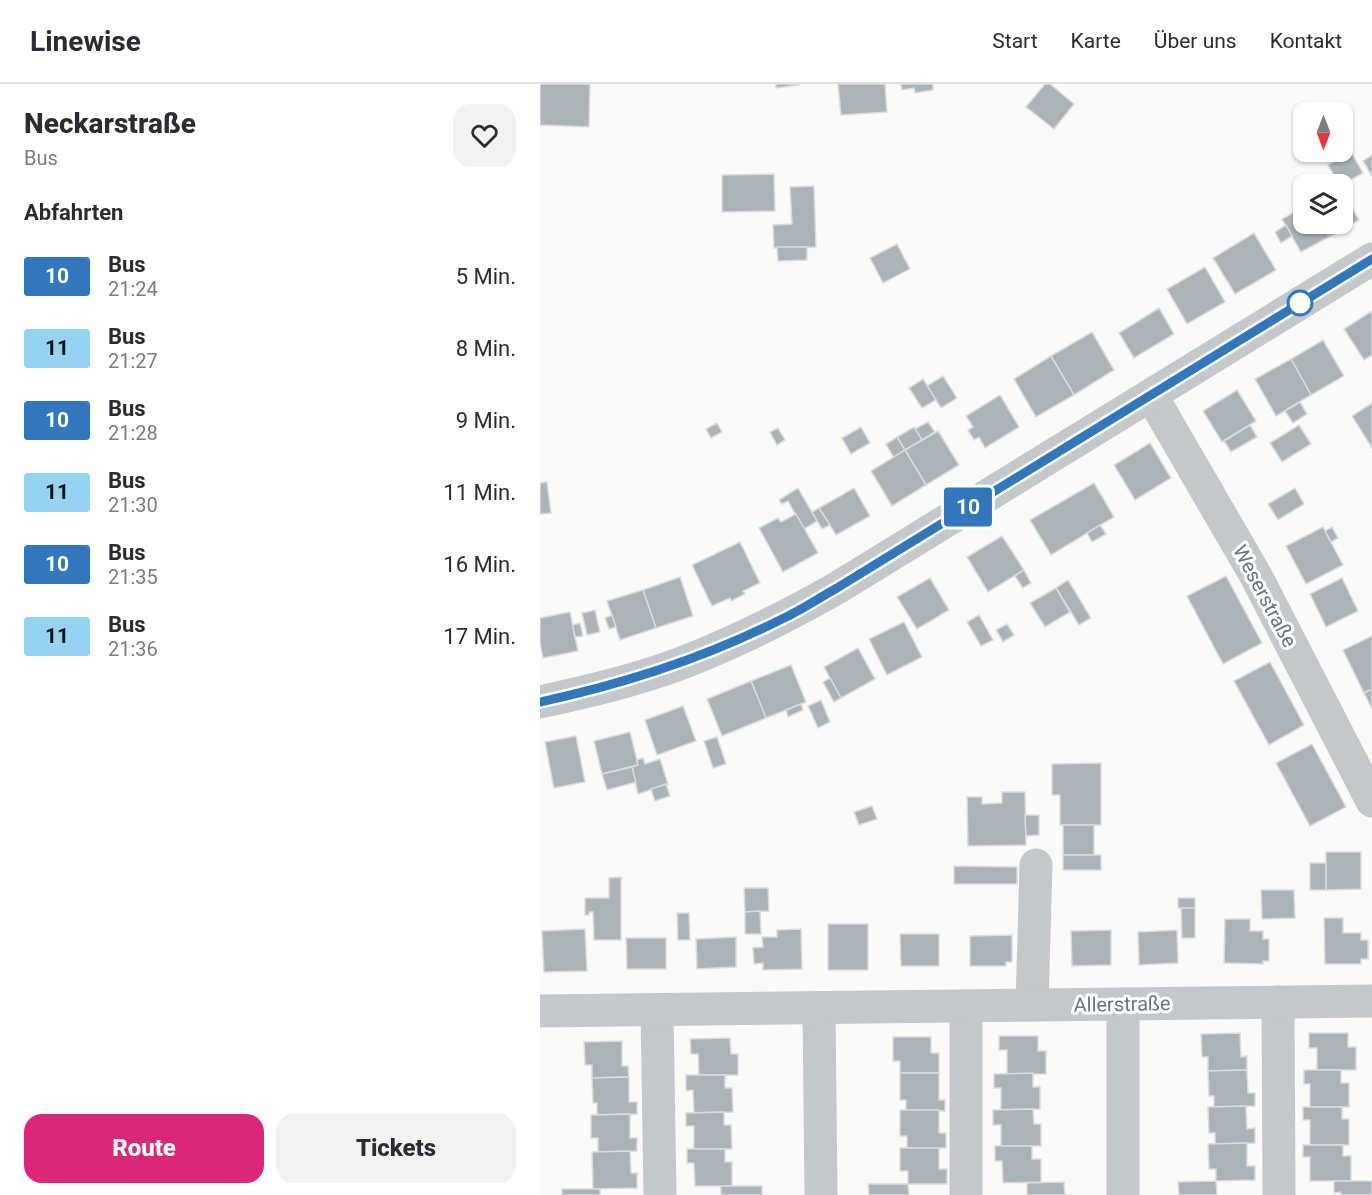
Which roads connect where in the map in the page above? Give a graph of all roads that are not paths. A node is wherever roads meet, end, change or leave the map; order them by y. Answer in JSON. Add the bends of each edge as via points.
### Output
{"nodes":[{"id":1,"x":1372,"y":259,"type":"edge"},
{"id":2,"x":1151,"y":395,"type":"junction"},
{"id":3,"x":540,"y":702,"type":"edge"},
{"id":4,"x":1372,"y":801,"type":"edge"},
{"id":5,"x":1036,"y":865,"type":"dead end"},
{"id":6,"x":1372,"y":1001,"type":"edge"},
{"id":7,"x":1278,"y":1002,"type":"junction"},
{"id":8,"x":1123,"y":1004,"type":"junction"},
{"id":9,"x":1032,"y":1005,"type":"junction"},
{"id":10,"x":966,"y":1006,"type":"junction"},
{"id":11,"x":819,"y":1008,"type":"junction"},
{"id":12,"x":657,"y":1010,"type":"junction"},
{"id":13,"x":540,"y":1011,"type":"edge"},
{"id":14,"x":660,"y":1195,"type":"edge"},
{"id":15,"x":821,"y":1195,"type":"edge"},
{"id":16,"x":966,"y":1195,"type":"edge"},
{"id":17,"x":1123,"y":1195,"type":"edge"},
{"id":18,"x":1280,"y":1195,"type":"edge"}],
"edges":[{"from":1,"to":2,"type":"street"},
{"from":2,"to":3,"type":"street","via":[[783,619],[664,669]]},
{"from":2,"to":4,"type":"street","name":"Weserstraße","via":[[1256,576]]},
{"from":5,"to":9,"type":"street"},
{"from":6,"to":7,"type":"street","name":"Allerstraße"},
{"from":7,"to":8,"type":"street","name":"Allerstraße"},
{"from":7,"to":18,"type":"street"},
{"from":8,"to":9,"type":"street","name":"Allerstraße"},
{"from":8,"to":17,"type":"street"},
{"from":9,"to":10,"type":"street","name":"Allerstraße"},
{"from":10,"to":11,"type":"street","name":"Allerstraße"},
{"from":10,"to":16,"type":"street"},
{"from":11,"to":12,"type":"street","name":"Allerstraße"},
{"from":11,"to":15,"type":"street"},
{"from":12,"to":13,"type":"street","name":"Allerstraße"},
{"from":12,"to":14,"type":"street"}]}
